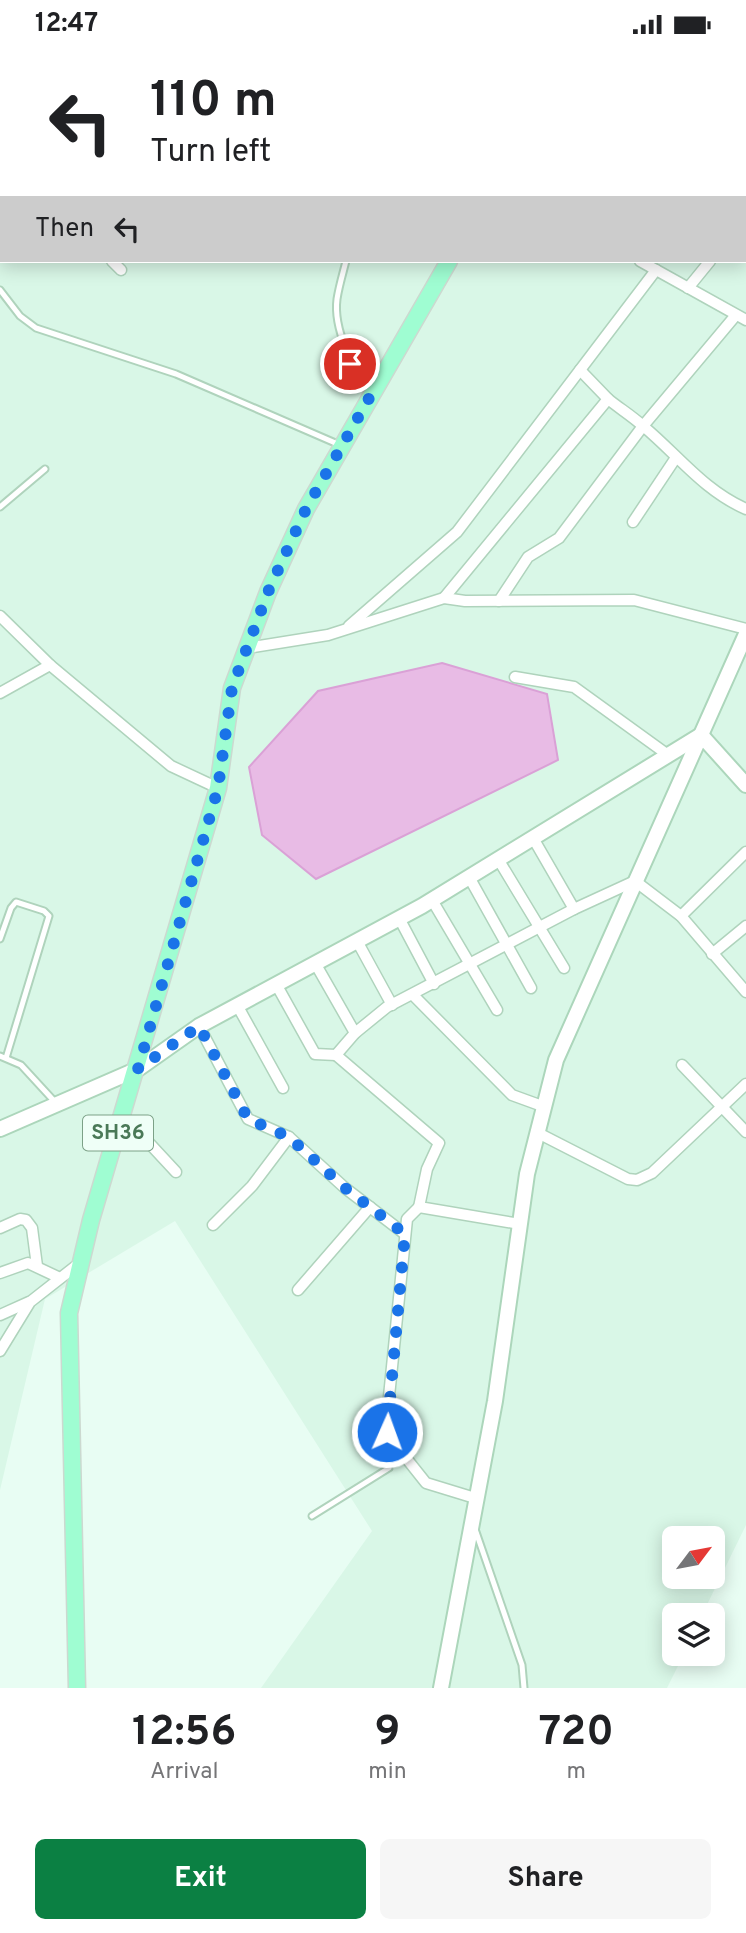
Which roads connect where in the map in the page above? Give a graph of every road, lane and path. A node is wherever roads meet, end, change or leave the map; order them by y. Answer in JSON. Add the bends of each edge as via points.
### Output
{"nodes":[{"id":1,"x":114,"y":263,"type":"edge"},
{"id":2,"x":346,"y":263,"type":"edge"},
{"id":3,"x":448,"y":263,"type":"edge"},
{"id":4,"x":708,"y":263,"type":"edge"},
{"id":5,"x":648,"y":264,"type":"edge"},
{"id":6,"x":121,"y":270,"type":"dead end"},
{"id":7,"x":688,"y":288,"type":"junction"},
{"id":8,"x":0,"y":290,"type":"edge"},
{"id":9,"x":741,"y":318,"type":"edge"},
{"id":10,"x":580,"y":370,"type":"junction"},
{"id":11,"x":372,"y":393,"type":"junction"},
{"id":12,"x":608,"y":399,"type":"junction"},
{"id":13,"x":643,"y":426,"type":"junction"},
{"id":14,"x":342,"y":446,"type":"junction"},
{"id":15,"x":676,"y":459,"type":"junction"},
{"id":16,"x":45,"y":468,"type":"dead end"},
{"id":17,"x":746,"y":496,"type":"edge"},
{"id":18,"x":0,"y":507,"type":"edge"},
{"id":19,"x":744,"y":508,"type":"edge"},
{"id":20,"x":632,"y":522,"type":"dead end"},
{"id":21,"x":444,"y":598,"type":"junction"},
{"id":22,"x":499,"y":601,"type":"junction"},
{"id":23,"x":0,"y":616,"type":"edge"},
{"id":24,"x":5,"y":627,"type":"edge"},
{"id":25,"x":345,"y":629,"type":"junction"},
{"id":26,"x":746,"y":629,"type":"edge"},
{"id":27,"x":746,"y":634,"type":"edge"},
{"id":28,"x":247,"y":648,"type":"junction"},
{"id":29,"x":50,"y":665,"type":"junction"},
{"id":30,"x":515,"y":677,"type":"dead end"},
{"id":31,"x":0,"y":693,"type":"edge"},
{"id":32,"x":701,"y":735,"type":"junction"},
{"id":33,"x":668,"y":755,"type":"junction"},
{"id":34,"x":746,"y":785,"type":"edge"},
{"id":35,"x":218,"y":788,"type":"junction"},
{"id":36,"x":533,"y":838,"type":"junction"},
{"id":37,"x":746,"y":852,"type":"edge"},
{"id":38,"x":498,"y":859,"type":"junction"},
{"id":39,"x":469,"y":877,"type":"junction"},
{"id":40,"x":635,"y":881,"type":"junction"},
{"id":41,"x":432,"y":899,"type":"junction"},
{"id":42,"x":574,"y":909,"type":"junction"},
{"id":43,"x":681,"y":916,"type":"junction"},
{"id":44,"x":399,"y":918,"type":"junction"},
{"id":45,"x":746,"y":926,"type":"edge"},
{"id":46,"x":540,"y":928,"type":"junction"},
{"id":47,"x":0,"y":939,"type":"edge"},
{"id":48,"x":357,"y":941,"type":"junction"},
{"id":49,"x":508,"y":946,"type":"junction"},
{"id":50,"x":712,"y":954,"type":"junction"},
{"id":51,"x":315,"y":963,"type":"junction"},
{"id":52,"x":470,"y":966,"type":"junction"},
{"id":53,"x":564,"y":968,"type":"dead end"},
{"id":54,"x":434,"y":984,"type":"junction"},
{"id":55,"x":276,"y":985,"type":"junction"},
{"id":56,"x":531,"y":988,"type":"dead end"},
{"id":57,"x":746,"y":992,"type":"edge"},
{"id":58,"x":413,"y":995,"type":"junction"},
{"id":59,"x":237,"y":1005,"type":"junction"},
{"id":60,"x":392,"y":1005,"type":"junction"},
{"id":61,"x":498,"y":1010,"type":"dead end"},
{"id":62,"x":199,"y":1026,"type":"junction"},
{"id":63,"x":355,"y":1033,"type":"junction"},
{"id":64,"x":336,"y":1055,"type":"junction"},
{"id":65,"x":3,"y":1057,"type":"edge"},
{"id":66,"x":682,"y":1065,"type":"dead end"},
{"id":67,"x":138,"y":1069,"type":"junction"},
{"id":68,"x":746,"y":1084,"type":"edge"},
{"id":69,"x":283,"y":1088,"type":"dead end"},
{"id":70,"x":57,"y":1104,"type":"junction"},
{"id":71,"x":723,"y":1106,"type":"junction"},
{"id":72,"x":545,"y":1107,"type":"junction"},
{"id":73,"x":124,"y":1117,"type":"junction"},
{"id":74,"x":0,"y":1129,"type":"edge"},
{"id":75,"x":746,"y":1132,"type":"edge"},
{"id":76,"x":538,"y":1133,"type":"junction"},
{"id":77,"x":289,"y":1137,"type":"junction"},
{"id":78,"x":176,"y":1172,"type":"dead end"},
{"id":79,"x":370,"y":1207,"type":"junction"},
{"id":80,"x":419,"y":1207,"type":"junction"},
{"id":81,"x":520,"y":1224,"type":"junction"},
{"id":82,"x":213,"y":1225,"type":"dead end"},
{"id":83,"x":0,"y":1228,"type":"edge"},
{"id":84,"x":405,"y":1234,"type":"junction"},
{"id":85,"x":81,"y":1261,"type":"junction"},
{"id":86,"x":37,"y":1266,"type":"junction"},
{"id":87,"x":0,"y":1271,"type":"edge"},
{"id":88,"x":60,"y":1278,"type":"junction"},
{"id":89,"x":298,"y":1290,"type":"dead end"},
{"id":90,"x":30,"y":1302,"type":"junction"},
{"id":91,"x":0,"y":1314,"type":"edge"},
{"id":92,"x":0,"y":1351,"type":"edge"},
{"id":93,"x":387,"y":1432,"type":"junction"},
{"id":94,"x":475,"y":1498,"type":"junction"},
{"id":95,"x":312,"y":1516,"type":"dead end"},
{"id":96,"x":471,"y":1519,"type":"junction"},
{"id":97,"x":77,"y":1688,"type":"edge"},
{"id":98,"x":441,"y":1688,"type":"edge"},
{"id":99,"x":524,"y":1688,"type":"edge"}],
"edges":[{"from":1,"to":6,"type":"street"},
{"from":2,"to":11,"type":"lane","via":[[338,314],[350,364]]},
{"from":3,"to":11,"type":"main road","number":"SH36"},
{"from":4,"to":7,"type":"street"},
{"from":5,"to":7,"type":"street"},
{"from":5,"to":10,"type":"street"},
{"from":7,"to":9,"type":"street"},
{"from":8,"to":14,"type":"lane","via":[[36,328],[176,374]]},
{"from":9,"to":13,"type":"street"},
{"from":10,"to":12,"type":"street"},
{"from":10,"to":25,"type":"street","via":[[457,532]]},
{"from":11,"to":14,"type":"main road","number":"SH36"},
{"from":12,"to":13,"type":"street"},
{"from":12,"to":21,"type":"street"},
{"from":13,"to":15,"type":"street"},
{"from":13,"to":22,"type":"street","via":[[559,538],[528,557]]},
{"from":14,"to":28,"type":"main road","number":"SH36","via":[[306,509]]},
{"from":15,"to":19,"type":"street","via":[[688,472]]},
{"from":15,"to":20,"type":"street"},
{"from":16,"to":18,"type":"lane"},
{"from":17,"to":19,"type":"street"},
{"from":21,"to":22,"type":"street"},
{"from":21,"to":25,"type":"street"},
{"from":22,"to":26,"type":"street","via":[[634,600]]},
{"from":23,"to":24,"type":"street"},
{"from":24,"to":29,"type":"street"},
{"from":25,"to":28,"type":"street"},
{"from":27,"to":32,"type":"main road"},
{"from":28,"to":35,"type":"main road","number":"SH36","via":[[232,688]]},
{"from":29,"to":31,"type":"street"},
{"from":29,"to":35,"type":"street","via":[[171,766]]},
{"from":30,"to":33,"type":"street","via":[[574,687]]},
{"from":32,"to":33,"type":"main road"},
{"from":32,"to":34,"type":"main road"},
{"from":32,"to":40,"type":"main road"},
{"from":33,"to":36,"type":"main road"},
{"from":35,"to":67,"type":"main road","number":"SH36"},
{"from":36,"to":38,"type":"main road"},
{"from":36,"to":42,"type":"street"},
{"from":37,"to":43,"type":"street"},
{"from":38,"to":39,"type":"main road"},
{"from":38,"to":46,"type":"street"},
{"from":39,"to":41,"type":"main road"},
{"from":39,"to":49,"type":"street"},
{"from":40,"to":42,"type":"street"},
{"from":40,"to":43,"type":"street"},
{"from":40,"to":72,"type":"main road","via":[[556,1060]]},
{"from":41,"to":44,"type":"main road"},
{"from":41,"to":52,"type":"street"},
{"from":42,"to":46,"type":"street"},
{"from":43,"to":50,"type":"street"},
{"from":44,"to":48,"type":"main road"},
{"from":44,"to":54,"type":"street"},
{"from":45,"to":50,"type":"street"},
{"from":46,"to":49,"type":"street"},
{"from":46,"to":53,"type":"street"},
{"from":47,"to":65,"type":"lane","via":[[16,902],[48,916]]},
{"from":48,"to":51,"type":"main road"},
{"from":48,"to":60,"type":"street"},
{"from":49,"to":52,"type":"street"},
{"from":49,"to":56,"type":"street"},
{"from":50,"to":57,"type":"street"},
{"from":51,"to":55,"type":"main road"},
{"from":51,"to":63,"type":"street"},
{"from":52,"to":54,"type":"street"},
{"from":52,"to":61,"type":"street"},
{"from":54,"to":58,"type":"street"},
{"from":55,"to":59,"type":"main road"},
{"from":55,"to":64,"type":"street","via":[[315,1054]]},
{"from":58,"to":60,"type":"street"},
{"from":58,"to":72,"type":"street","via":[[512,1095]]},
{"from":59,"to":62,"type":"main road"},
{"from":59,"to":69,"type":"street"},
{"from":60,"to":63,"type":"street"},
{"from":62,"to":67,"type":"main road"},
{"from":62,"to":77,"type":"street","via":[[248,1119]]},
{"from":63,"to":64,"type":"street"},
{"from":64,"to":80,"type":"street","via":[[439,1143],[426,1169]]},
{"from":65,"to":70,"type":"lane","via":[[20,1065]]},
{"from":66,"to":71,"type":"street"},
{"from":67,"to":70,"type":"main road"},
{"from":67,"to":73,"type":"main road","number":"SH36"},
{"from":68,"to":71,"type":"street"},
{"from":70,"to":74,"type":"main road"},
{"from":71,"to":75,"type":"street"},
{"from":71,"to":76,"type":"street","via":[[652,1173],[637,1180]]},
{"from":72,"to":76,"type":"main road"},
{"from":73,"to":78,"type":"street"},
{"from":73,"to":85,"type":"main road","number":"SH36"},
{"from":76,"to":81,"type":"main road"},
{"from":77,"to":79,"type":"street"},
{"from":77,"to":82,"type":"street","via":[[252,1186]]},
{"from":79,"to":84,"type":"street"},
{"from":79,"to":89,"type":"street"},
{"from":80,"to":81,"type":"street"},
{"from":80,"to":84,"type":"street","via":[[407,1219]]},
{"from":81,"to":94,"type":"main road","via":[[495,1401]]},
{"from":83,"to":86,"type":"street","via":[[26,1220],[32,1228]]},
{"from":84,"to":93,"type":"street"},
{"from":85,"to":88,"type":"street"},
{"from":85,"to":97,"type":"main road","number":"SH36","via":[[69,1313]]},
{"from":86,"to":87,"type":"street","via":[[28,1263]]},
{"from":86,"to":88,"type":"street"},
{"from":88,"to":90,"type":"street"},
{"from":90,"to":91,"type":"street"},
{"from":90,"to":92,"type":"street"},
{"from":93,"to":94,"type":"street","via":[[426,1483]]},
{"from":93,"to":95,"type":"lane","via":[[389,1468]]},
{"from":94,"to":96,"type":"main road"},
{"from":96,"to":98,"type":"main road"},
{"from":96,"to":99,"type":"lane","via":[[522,1665]]}]}
